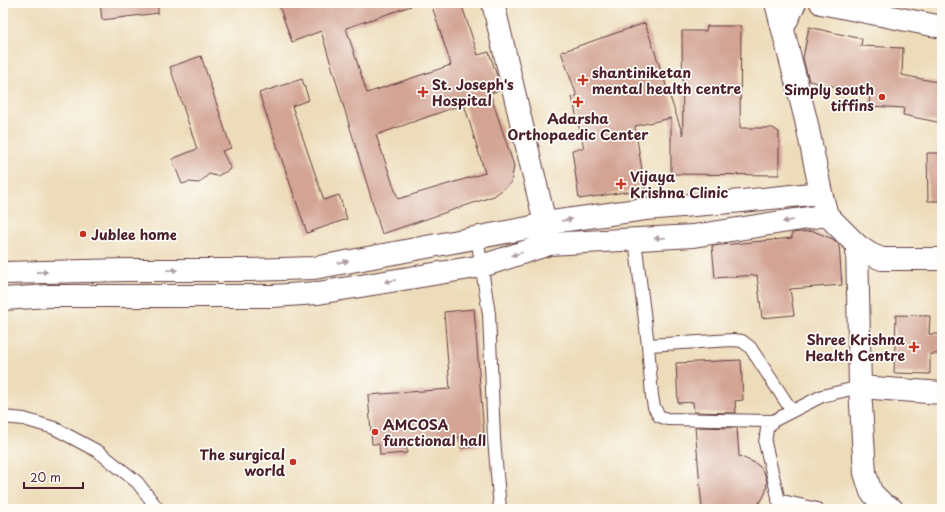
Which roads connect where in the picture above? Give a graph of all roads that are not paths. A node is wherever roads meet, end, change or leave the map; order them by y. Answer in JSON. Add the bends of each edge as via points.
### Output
{"nodes":[{"id":1,"x":493,"y":3,"type":"edge"},
{"id":2,"x":776,"y":3,"type":"edge"},
{"id":3,"x":795,"y":3,"type":"edge"},
{"id":4,"x":821,"y":3,"type":"edge"},
{"id":5,"x":942,"y":27,"type":"edge"},
{"id":6,"x":783,"y":28,"type":"junction"},
{"id":7,"x":821,"y":193,"type":"junction"},
{"id":8,"x":827,"y":215,"type":"junction"},
{"id":9,"x":545,"y":223,"type":"junction"},
{"id":10,"x":477,"y":237,"type":"junction"},
{"id":11,"x":635,"y":240,"type":"junction"},
{"id":12,"x":549,"y":244,"type":"junction"},
{"id":13,"x":857,"y":246,"type":"junction"},
{"id":14,"x":942,"y":259,"type":"edge"},
{"id":15,"x":482,"y":266,"type":"junction"},
{"id":16,"x":314,"y":268,"type":"junction"},
{"id":17,"x":3,"y":273,"type":"edge"},
{"id":18,"x":318,"y":293,"type":"junction"},
{"id":19,"x":3,"y":299,"type":"edge"},
{"id":20,"x":648,"y":345,"type":"junction"},
{"id":21,"x":860,"y":387,"type":"junction"},
{"id":22,"x":942,"y":393,"type":"edge"},
{"id":23,"x":792,"y":411,"type":"junction"},
{"id":24,"x":3,"y":417,"type":"edge"},
{"id":25,"x":773,"y":421,"type":"junction"},
{"id":26,"x":780,"y":504,"type":"edge"},
{"id":27,"x":883,"y":508,"type":"edge"},
{"id":28,"x":158,"y":509,"type":"edge"},
{"id":29,"x":500,"y":509,"type":"edge"},
{"id":30,"x":816,"y":509,"type":"edge"}],
"edges":[{"from":1,"to":9,"type":"street"},
{"from":2,"to":6,"type":"street"},
{"from":3,"to":6,"type":"street"},
{"from":4,"to":5,"type":"street"},
{"from":6,"to":7,"type":"street"},
{"from":7,"to":8,"type":"street"},
{"from":9,"to":7,"type":"street","one_way":true,"via":[[645,209]]},
{"from":8,"to":11,"type":"street","one_way":true,"via":[[693,236]]},
{"from":8,"to":13,"type":"street"},
{"from":9,"to":10,"type":"street"},
{"from":9,"to":12,"type":"street"},
{"from":10,"to":15,"type":"lane"},
{"from":16,"to":10,"type":"street","one_way":true},
{"from":11,"to":12,"type":"street"},
{"from":11,"to":20,"type":"lane"},
{"from":12,"to":15,"type":"street","one_way":true},
{"from":13,"to":14,"type":"street","via":[[882,259]]},
{"from":13,"to":21,"type":"street"},
{"from":15,"to":18,"type":"street","one_way":true},
{"from":15,"to":29,"type":"lane","via":[[489,314],[494,439]]},
{"from":17,"to":16,"type":"street","one_way":true},
{"from":16,"to":18,"type":"street"},
{"from":18,"to":19,"type":"street","via":[[273,296],[49,296]]},
{"from":20,"to":23,"type":"lane","via":[[742,341],[750,347]]},
{"from":20,"to":25,"type":"lane","via":[[652,396],[659,416],[667,419]]},
{"from":21,"to":22,"type":"street"},
{"from":21,"to":23,"type":"lane","via":[[822,396]]},
{"from":21,"to":27,"type":"street","via":[[865,473],[871,492]]},
{"from":23,"to":25,"type":"lane"},
{"from":24,"to":28,"type":"lane","via":[[24,419],[54,428],[99,452],[137,482]]},
{"from":25,"to":26,"type":"lane","via":[[767,429],[765,443]]},
{"from":26,"to":30,"type":"lane"}]}
